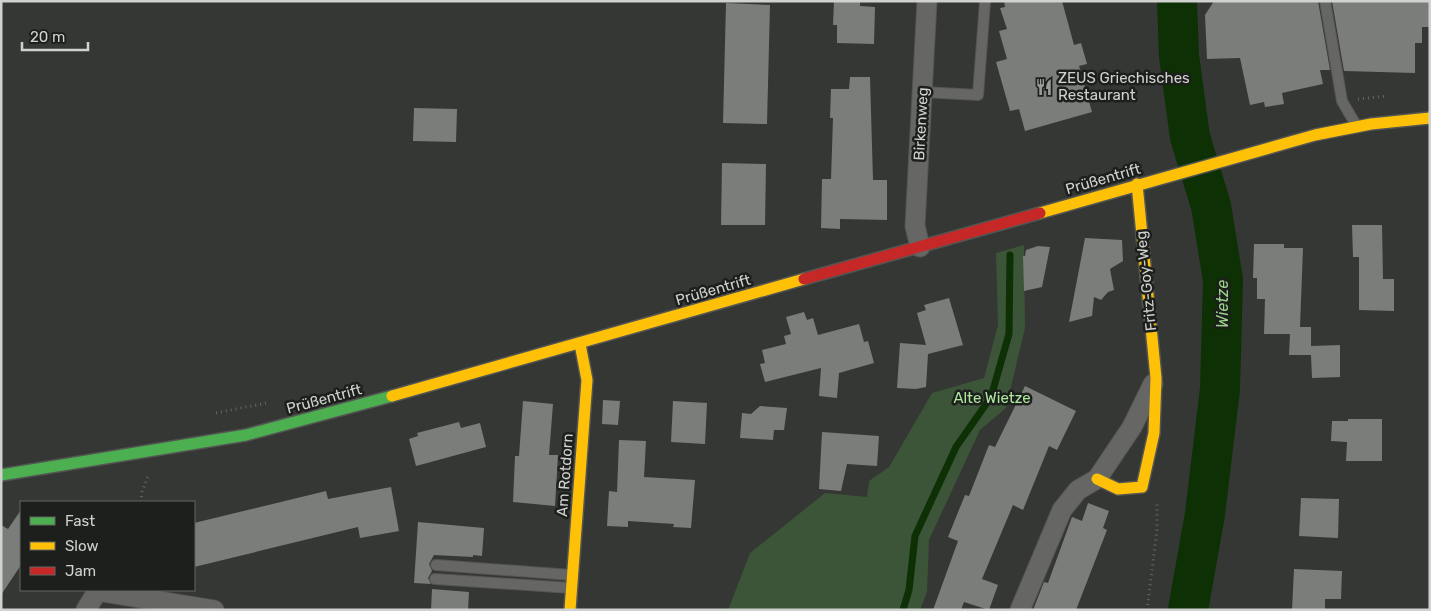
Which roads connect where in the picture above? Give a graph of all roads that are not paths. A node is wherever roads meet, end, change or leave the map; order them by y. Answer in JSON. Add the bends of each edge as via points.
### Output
{"nodes":[{"id":1,"x":927,"y":1,"type":"edge"},
{"id":2,"x":1325,"y":1,"type":"edge"},
{"id":3,"x":985,"y":2,"type":"edge"},
{"id":4,"x":923,"y":92,"type":"junction"},
{"id":5,"x":1430,"y":118,"type":"edge"},
{"id":6,"x":1356,"y":126,"type":"junction"},
{"id":7,"x":1137,"y":184,"type":"junction"},
{"id":8,"x":920,"y":246,"type":"junction"},
{"id":9,"x":580,"y":344,"type":"junction"},
{"id":10,"x":1156,"y":378,"type":"junction"},
{"id":11,"x":1,"y":475,"type":"edge"},
{"id":12,"x":1097,"y":480,"type":"junction"},
{"id":13,"x":436,"y":565,"type":"dead end"},
{"id":14,"x":572,"y":575,"type":"junction"},
{"id":15,"x":435,"y":579,"type":"dead end"},
{"id":16,"x":572,"y":588,"type":"junction"},
{"id":17,"x":98,"y":591,"type":"edge"},
{"id":18,"x":86,"y":610,"type":"edge"},
{"id":19,"x":214,"y":610,"type":"edge"},
{"id":20,"x":570,"y":610,"type":"edge"},
{"id":21,"x":1020,"y":610,"type":"edge"}],
"edges":[{"from":1,"to":4,"type":"street","name":"Birkenweg"},
{"from":2,"to":6,"type":"lane","via":[[1342,101]]},
{"from":3,"to":4,"type":"lane","via":[[978,95]]},
{"from":4,"to":8,"type":"street","name":"Birkenweg","via":[[915,226]]},
{"from":5,"to":6,"type":"main road","name":"Prüßentrift"},
{"from":6,"to":7,"type":"main road","name":"Prüßentrift"},
{"from":7,"to":8,"type":"main road","name":"Prüßentrift"},
{"from":7,"to":10,"type":"main road","name":"Fritz-Goy-Weg"},
{"from":8,"to":9,"type":"main road","name":"Prüßentrift"},
{"from":9,"to":11,"type":"main road","name":"Prüßentrift","via":[[246,434]]},
{"from":9,"to":14,"type":"main road","name":"Am Rotdorn","via":[[587,380]]},
{"from":10,"to":12,"type":"street","via":[[1132,426]]},
{"from":10,"to":12,"type":"main road","name":"Fritz-Goy-Weg","via":[[1154,433],[1142,487],[1128,491],[1111,488]]},
{"from":12,"to":21,"type":"street","via":[[1078,490],[1062,510]]},
{"from":13,"to":14,"type":"lane"},
{"from":14,"to":16,"type":"main road","name":"Am Rotdorn"},
{"from":15,"to":16,"type":"lane"},
{"from":16,"to":20,"type":"main road","name":"Am Rotdorn"},
{"from":17,"to":18,"type":"street"},
{"from":17,"to":19,"type":"street"}]}
